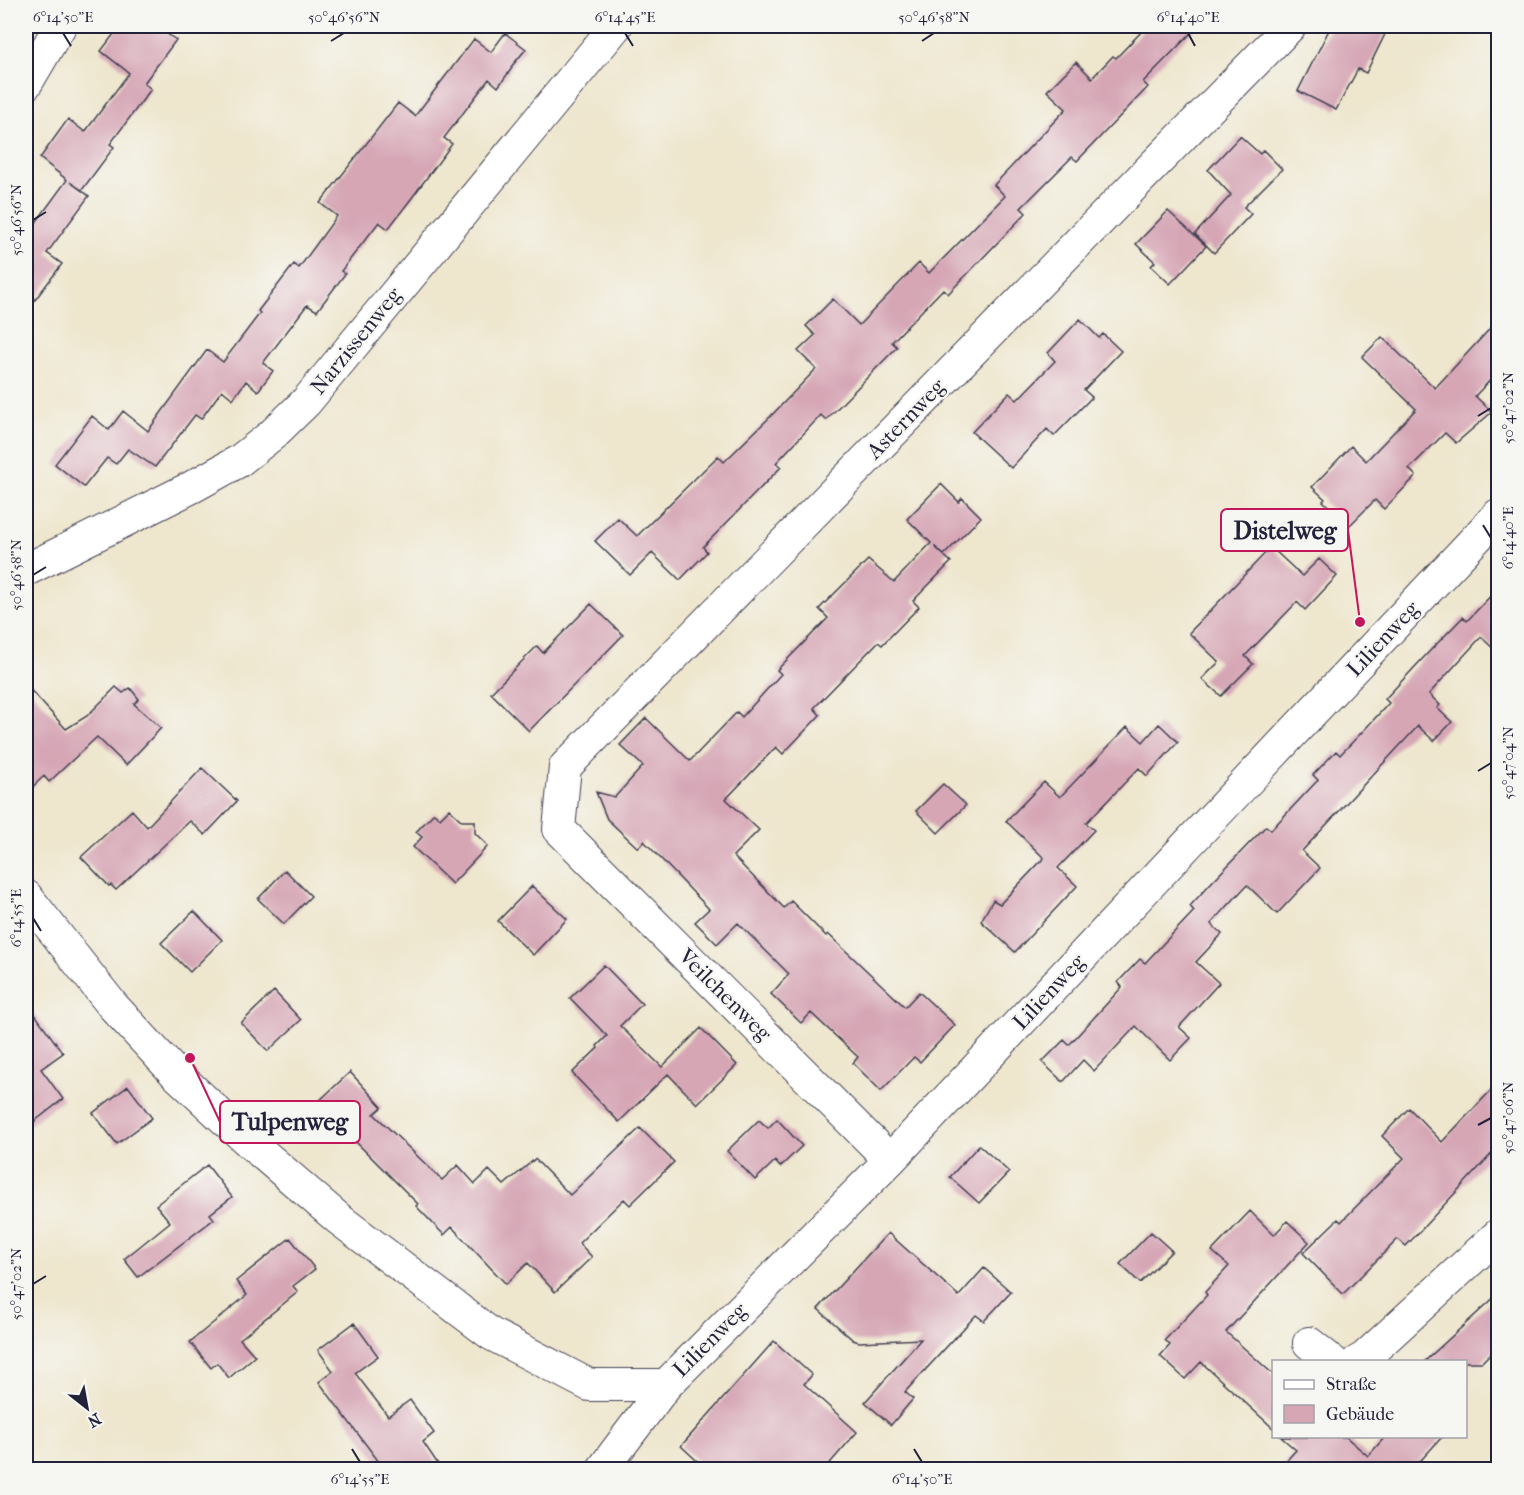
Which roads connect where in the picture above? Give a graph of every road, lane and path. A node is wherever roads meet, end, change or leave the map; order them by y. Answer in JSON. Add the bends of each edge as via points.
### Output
{"nodes":[{"id":1,"x":60,"y":26,"type":"edge"},
{"id":2,"x":616,"y":26,"type":"edge"},
{"id":3,"x":1290,"y":26,"type":"edge"},
{"id":4,"x":26,"y":84,"type":"edge"},
{"id":5,"x":1498,"y":515,"type":"edge"},
{"id":6,"x":26,"y":570,"type":"edge"},
{"id":7,"x":559,"y":830,"type":"joint"},
{"id":8,"x":26,"y":897,"type":"edge"},
{"id":9,"x":890,"y":1160,"type":"junction"},
{"id":10,"x":1498,"y":1235,"type":"edge"},
{"id":11,"x":1360,"y":1360,"type":"edge"},
{"id":12,"x":666,"y":1385,"type":"junction"},
{"id":13,"x":602,"y":1470,"type":"edge"}],
"edges":[{"from":1,"to":4,"type":"street"},
{"from":2,"to":6,"type":"street","name":"Narzissenweg","via":[[306,402],[272,435],[239,461],[192,487]]},
{"from":3,"to":7,"type":"street","name":"Asternweg","via":[[565,767]]},
{"from":5,"to":9,"type":"street","name":"Lilienweg"},
{"from":7,"to":9,"type":"street","name":"Veilchenweg"},
{"from":8,"to":12,"type":"street","via":[[113,1006],[174,1072],[340,1220],[490,1334],[589,1385]]},
{"from":9,"to":12,"type":"street","name":"Lilienweg"},
{"from":10,"to":11,"type":"street"},
{"from":12,"to":13,"type":"street","name":"Lilienweg"}]}
